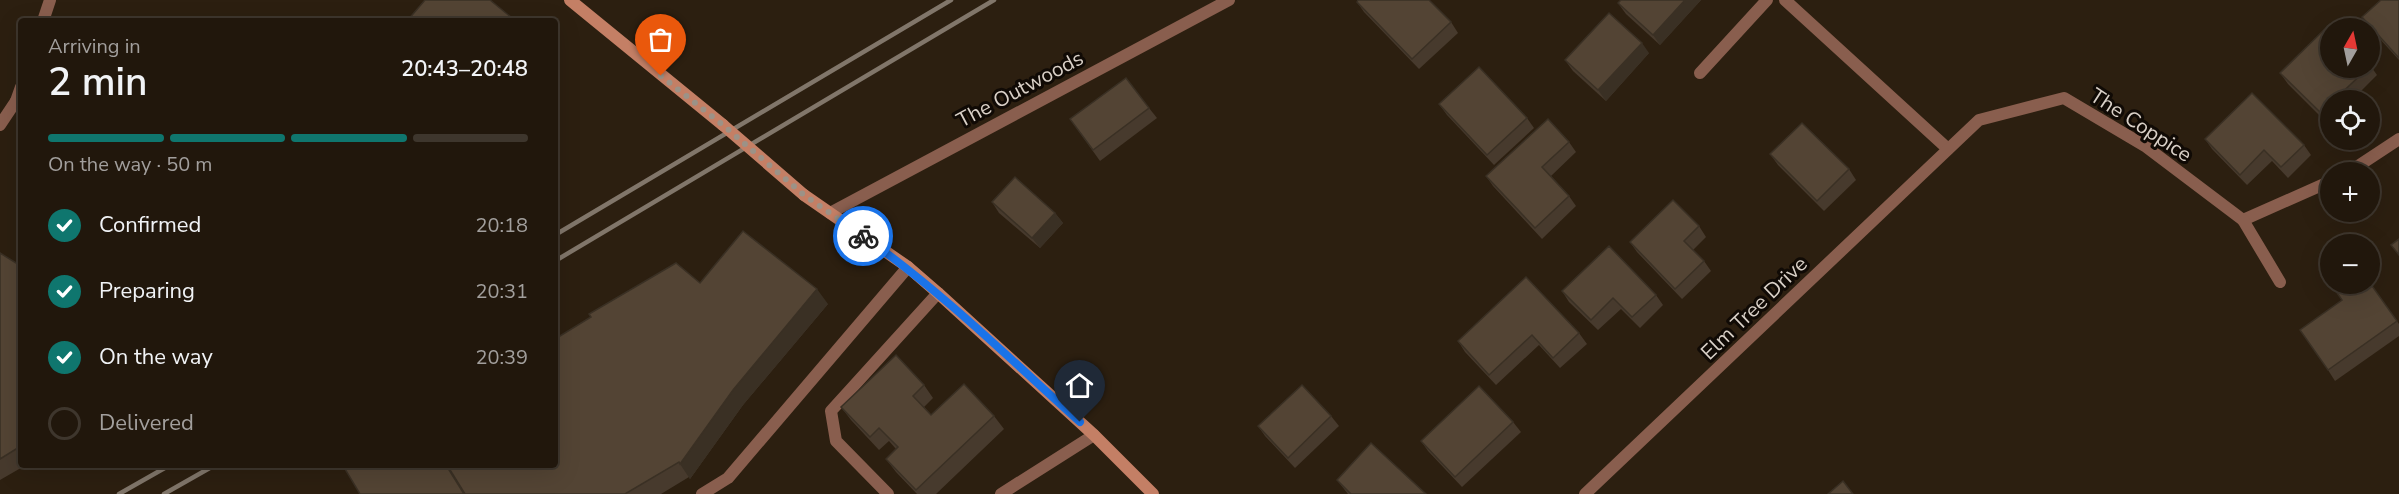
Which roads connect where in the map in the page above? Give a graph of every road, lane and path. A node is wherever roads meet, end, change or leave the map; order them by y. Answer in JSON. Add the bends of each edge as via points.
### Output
{"nodes":[{"id":1,"x":50,"y":0,"type":"edge"},
{"id":2,"x":570,"y":0,"type":"edge"},
{"id":3,"x":1229,"y":0,"type":"edge"},
{"id":4,"x":1767,"y":0,"type":"edge"},
{"id":5,"x":1785,"y":0,"type":"edge"},
{"id":6,"x":44,"y":18,"type":"edge"},
{"id":7,"x":1700,"y":73,"type":"dead end"},
{"id":8,"x":18,"y":104,"type":"edge"},
{"id":9,"x":0,"y":125,"type":"edge"},
{"id":10,"x":2399,"y":139,"type":"edge"},
{"id":11,"x":1948,"y":149,"type":"junction"},
{"id":12,"x":2364,"y":162,"type":"edge"},
{"id":13,"x":2320,"y":185,"type":"edge"},
{"id":14,"x":830,"y":213,"type":"junction"},
{"id":15,"x":2243,"y":220,"type":"junction"},
{"id":16,"x":908,"y":267,"type":"junction"},
{"id":17,"x":2280,"y":282,"type":"dead end"},
{"id":18,"x":938,"y":293,"type":"junction"},
{"id":19,"x":1094,"y":435,"type":"junction"},
{"id":20,"x":702,"y":494,"type":"edge"},
{"id":21,"x":888,"y":494,"type":"edge"},
{"id":22,"x":1001,"y":494,"type":"edge"},
{"id":23,"x":1153,"y":494,"type":"edge"},
{"id":24,"x":1585,"y":494,"type":"edge"}],
"edges":[{"from":1,"to":6,"type":"street"},
{"from":2,"to":14,"type":"main road","bridge":true},
{"from":3,"to":14,"type":"street","name":"The Outwoods"},
{"from":4,"to":7,"type":"street"},
{"from":5,"to":11,"type":"street"},
{"from":8,"to":9,"type":"street"},
{"from":10,"to":12,"type":"street"},
{"from":11,"to":15,"type":"street","name":"The Coppice","via":[[1979,120],[2064,98],[2145,146]]},
{"from":11,"to":24,"type":"street","name":"Elm Tree Drive"},
{"from":13,"to":15,"type":"street"},
{"from":14,"to":16,"type":"main road"},
{"from":15,"to":17,"type":"street","name":"The Coppice"},
{"from":16,"to":18,"type":"main road"},
{"from":16,"to":20,"type":"street","via":[[728,478]]},
{"from":18,"to":19,"type":"main road"},
{"from":18,"to":21,"type":"street","via":[[831,411],[836,441]]},
{"from":19,"to":22,"type":"street"},
{"from":19,"to":23,"type":"main road"}]}
